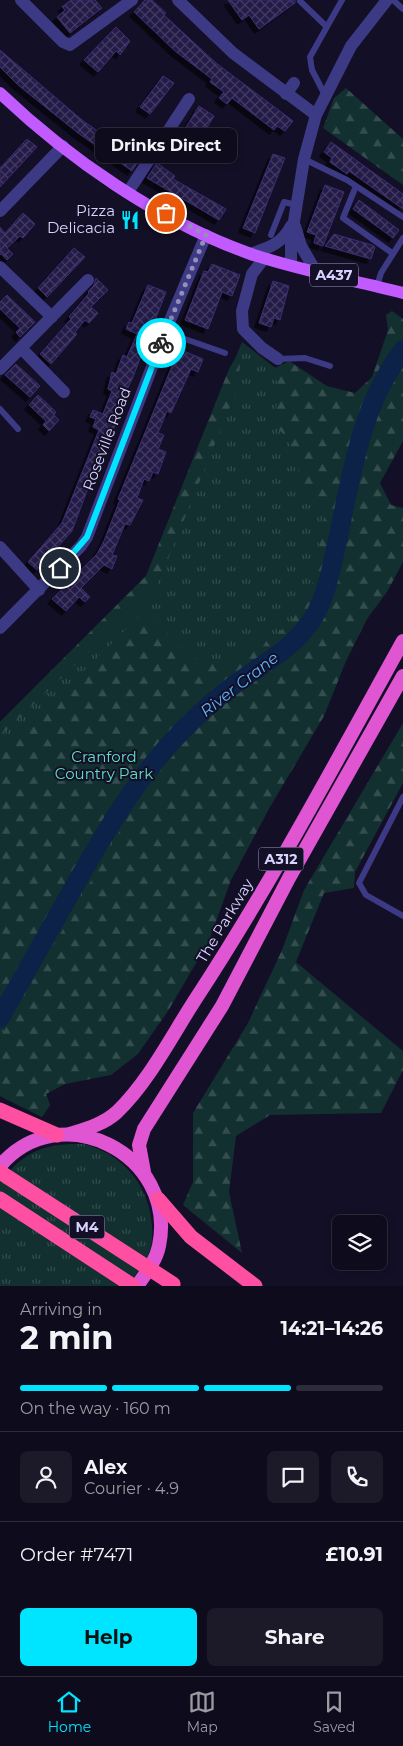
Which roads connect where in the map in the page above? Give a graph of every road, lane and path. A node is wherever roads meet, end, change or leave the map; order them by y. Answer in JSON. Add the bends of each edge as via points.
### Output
{"nodes":[{"id":1,"x":21,"y":0,"type":"edge"},
{"id":2,"x":132,"y":0,"type":"edge"},
{"id":3,"x":178,"y":0,"type":"edge"},
{"id":4,"x":342,"y":0,"type":"edge"},
{"id":5,"x":386,"y":0,"type":"edge"},
{"id":6,"x":393,"y":0,"type":"edge"},
{"id":7,"x":300,"y":1,"type":"edge"},
{"id":8,"x":403,"y":9,"type":"edge"},
{"id":9,"x":326,"y":26,"type":"junction"},
{"id":10,"x":294,"y":83,"type":"dead end"},
{"id":11,"x":0,"y":93,"type":"edge"},
{"id":12,"x":286,"y":94,"type":"junction"},
{"id":13,"x":326,"y":96,"type":"junction"},
{"id":14,"x":189,"y":99,"type":"dead end"},
{"id":15,"x":316,"y":115,"type":"junction"},
{"id":16,"x":63,"y":146,"type":"junction"},
{"id":17,"x":304,"y":159,"type":"junction"},
{"id":18,"x":356,"y":186,"type":"junction"},
{"id":19,"x":128,"y":192,"type":"junction"},
{"id":20,"x":296,"y":205,"type":"junction"},
{"id":21,"x":0,"y":211,"type":"edge"},
{"id":22,"x":403,"y":217,"type":"edge"},
{"id":23,"x":294,"y":221,"type":"junction"},
{"id":24,"x":206,"y":235,"type":"junction"},
{"id":25,"x":271,"y":235,"type":"dead end"},
{"id":26,"x":403,"y":238,"type":"edge"},
{"id":27,"x":392,"y":253,"type":"junction"},
{"id":28,"x":252,"y":254,"type":"junction"},
{"id":29,"x":265,"y":257,"type":"junction"},
{"id":30,"x":291,"y":264,"type":"junction"},
{"id":31,"x":0,"y":266,"type":"edge"},
{"id":32,"x":315,"y":270,"type":"junction"},
{"id":33,"x":88,"y":280,"type":"dead end"},
{"id":34,"x":377,"y":286,"type":"junction"},
{"id":35,"x":403,"y":293,"type":"edge"},
{"id":36,"x":52,"y":317,"type":"junction"},
{"id":37,"x":165,"y":332,"type":"junction"},
{"id":38,"x":21,"y":348,"type":"junction"},
{"id":39,"x":225,"y":353,"type":"dead end"},
{"id":40,"x":278,"y":359,"type":"joint"},
{"id":41,"x":330,"y":366,"type":"dead end"},
{"id":42,"x":0,"y":369,"type":"edge"},
{"id":43,"x":64,"y":392,"type":"dead end"},
{"id":44,"x":0,"y":409,"type":"edge"},
{"id":45,"x":18,"y":430,"type":"dead end"},
{"id":46,"x":0,"y":547,"type":"edge"},
{"id":47,"x":38,"y":590,"type":"junction"},
{"id":48,"x":0,"y":628,"type":"edge"},
{"id":49,"x":403,"y":641,"type":"edge"},
{"id":50,"x":403,"y":676,"type":"edge"},
{"id":51,"x":403,"y":797,"type":"edge"},
{"id":52,"x":403,"y":916,"type":"edge"},
{"id":53,"x":0,"y":1110,"type":"edge"},
{"id":54,"x":64,"y":1135,"type":"junction"},
{"id":55,"x":0,"y":1166,"type":"edge"},
{"id":56,"x":0,"y":1172,"type":"edge"},
{"id":57,"x":144,"y":1172,"type":"junction"},
{"id":58,"x":0,"y":1199,"type":"edge"},
{"id":59,"x":158,"y":1199,"type":"junction"},
{"id":60,"x":174,"y":1285,"type":"edge"},
{"id":61,"x":133,"y":1286,"type":"edge"},
{"id":62,"x":138,"y":1286,"type":"edge"},
{"id":63,"x":255,"y":1286,"type":"edge"}],
"edges":[{"from":1,"to":2,"type":"street","via":[[63,42],[70,45]]},
{"from":3,"to":12,"type":"street","via":[[233,53]]},
{"from":4,"to":9,"type":"lane"},
{"from":5,"to":13,"type":"street","via":[[351,46]]},
{"from":6,"to":8,"type":"lane"},
{"from":7,"to":9,"type":"lane"},
{"from":9,"to":13,"type":"lane","via":[[310,57],[312,70]]},
{"from":10,"to":12,"type":"street"},
{"from":11,"to":16,"type":"main road","number":"A437"},
{"from":12,"to":15,"type":"street"},
{"from":13,"to":15,"type":"street"},
{"from":14,"to":19,"type":"street"},
{"from":15,"to":17,"type":"street"},
{"from":16,"to":19,"type":"main road","number":"A437"},
{"from":16,"to":21,"type":"street"},
{"from":17,"to":18,"type":"lane"},
{"from":17,"to":20,"type":"street"},
{"from":18,"to":22,"type":"lane"},
{"from":18,"to":27,"type":"lane","via":[[343,218]]},
{"from":19,"to":24,"type":"main road","number":"A437"},
{"from":20,"to":23,"type":"street"},
{"from":20,"to":25,"type":"lane","via":[[284,202]]},
{"from":23,"to":28,"type":"street","via":[[278,244]]},
{"from":23,"to":30,"type":"street"},
{"from":23,"to":32,"type":"street","via":[[301,246]]},
{"from":24,"to":28,"type":"main road","number":"A437"},
{"from":24,"to":37,"type":"street","name":"Roseville Road"},
{"from":26,"to":27,"type":"lane"},
{"from":27,"to":34,"type":"lane"},
{"from":28,"to":29,"type":"main road","number":"A437"},
{"from":29,"to":30,"type":"main road","number":"A437"},
{"from":29,"to":40,"type":"street","via":[[252,274],[242,311],[244,329]]},
{"from":30,"to":32,"type":"main road","number":"A437"},
{"from":31,"to":36,"type":"street"},
{"from":32,"to":34,"type":"main road","number":"A437"},
{"from":33,"to":36,"type":"street"},
{"from":34,"to":35,"type":"main road","number":"A437"},
{"from":36,"to":38,"type":"street"},
{"from":37,"to":39,"type":"lane"},
{"from":37,"to":47,"type":"street","name":"Roseville Road","via":[[87,537]]},
{"from":38,"to":42,"type":"street"},
{"from":38,"to":43,"type":"street"},
{"from":40,"to":41,"type":"lane","via":[[305,358]]},
{"from":44,"to":45,"type":"lane"},
{"from":46,"to":47,"type":"street"},
{"from":47,"to":48,"type":"street","name":"Roseville Road"},
{"from":49,"to":54,"type":"highway","name":"The Parkway","number":"A312","via":[[267,884],[149,1070],[116,1114],[104,1122]]},
{"from":50,"to":57,"type":"highway","number":"A312","via":[[289,878],[222,1006],[144,1129],[139,1145]]},
{"from":51,"to":52,"type":"lane","via":[[359,883],[366,895]]},
{"from":53,"to":54,"type":"highway"},
{"from":54,"to":55,"type":"highway","number":"A312","via":[[30,1143],[8,1156]]},
{"from":54,"to":57,"type":"highway","number":"A312","via":[[108,1143],[124,1152]]},
{"from":56,"to":60,"type":"highway","number":"M4","bridge":true},
{"from":57,"to":59,"type":"highway","number":"A312"},
{"from":58,"to":61,"type":"highway","number":"M4"},
{"from":59,"to":62,"type":"highway","number":"A312","via":[[159,1246]]},
{"from":59,"to":63,"type":"highway","via":[[191,1237]]}]}
